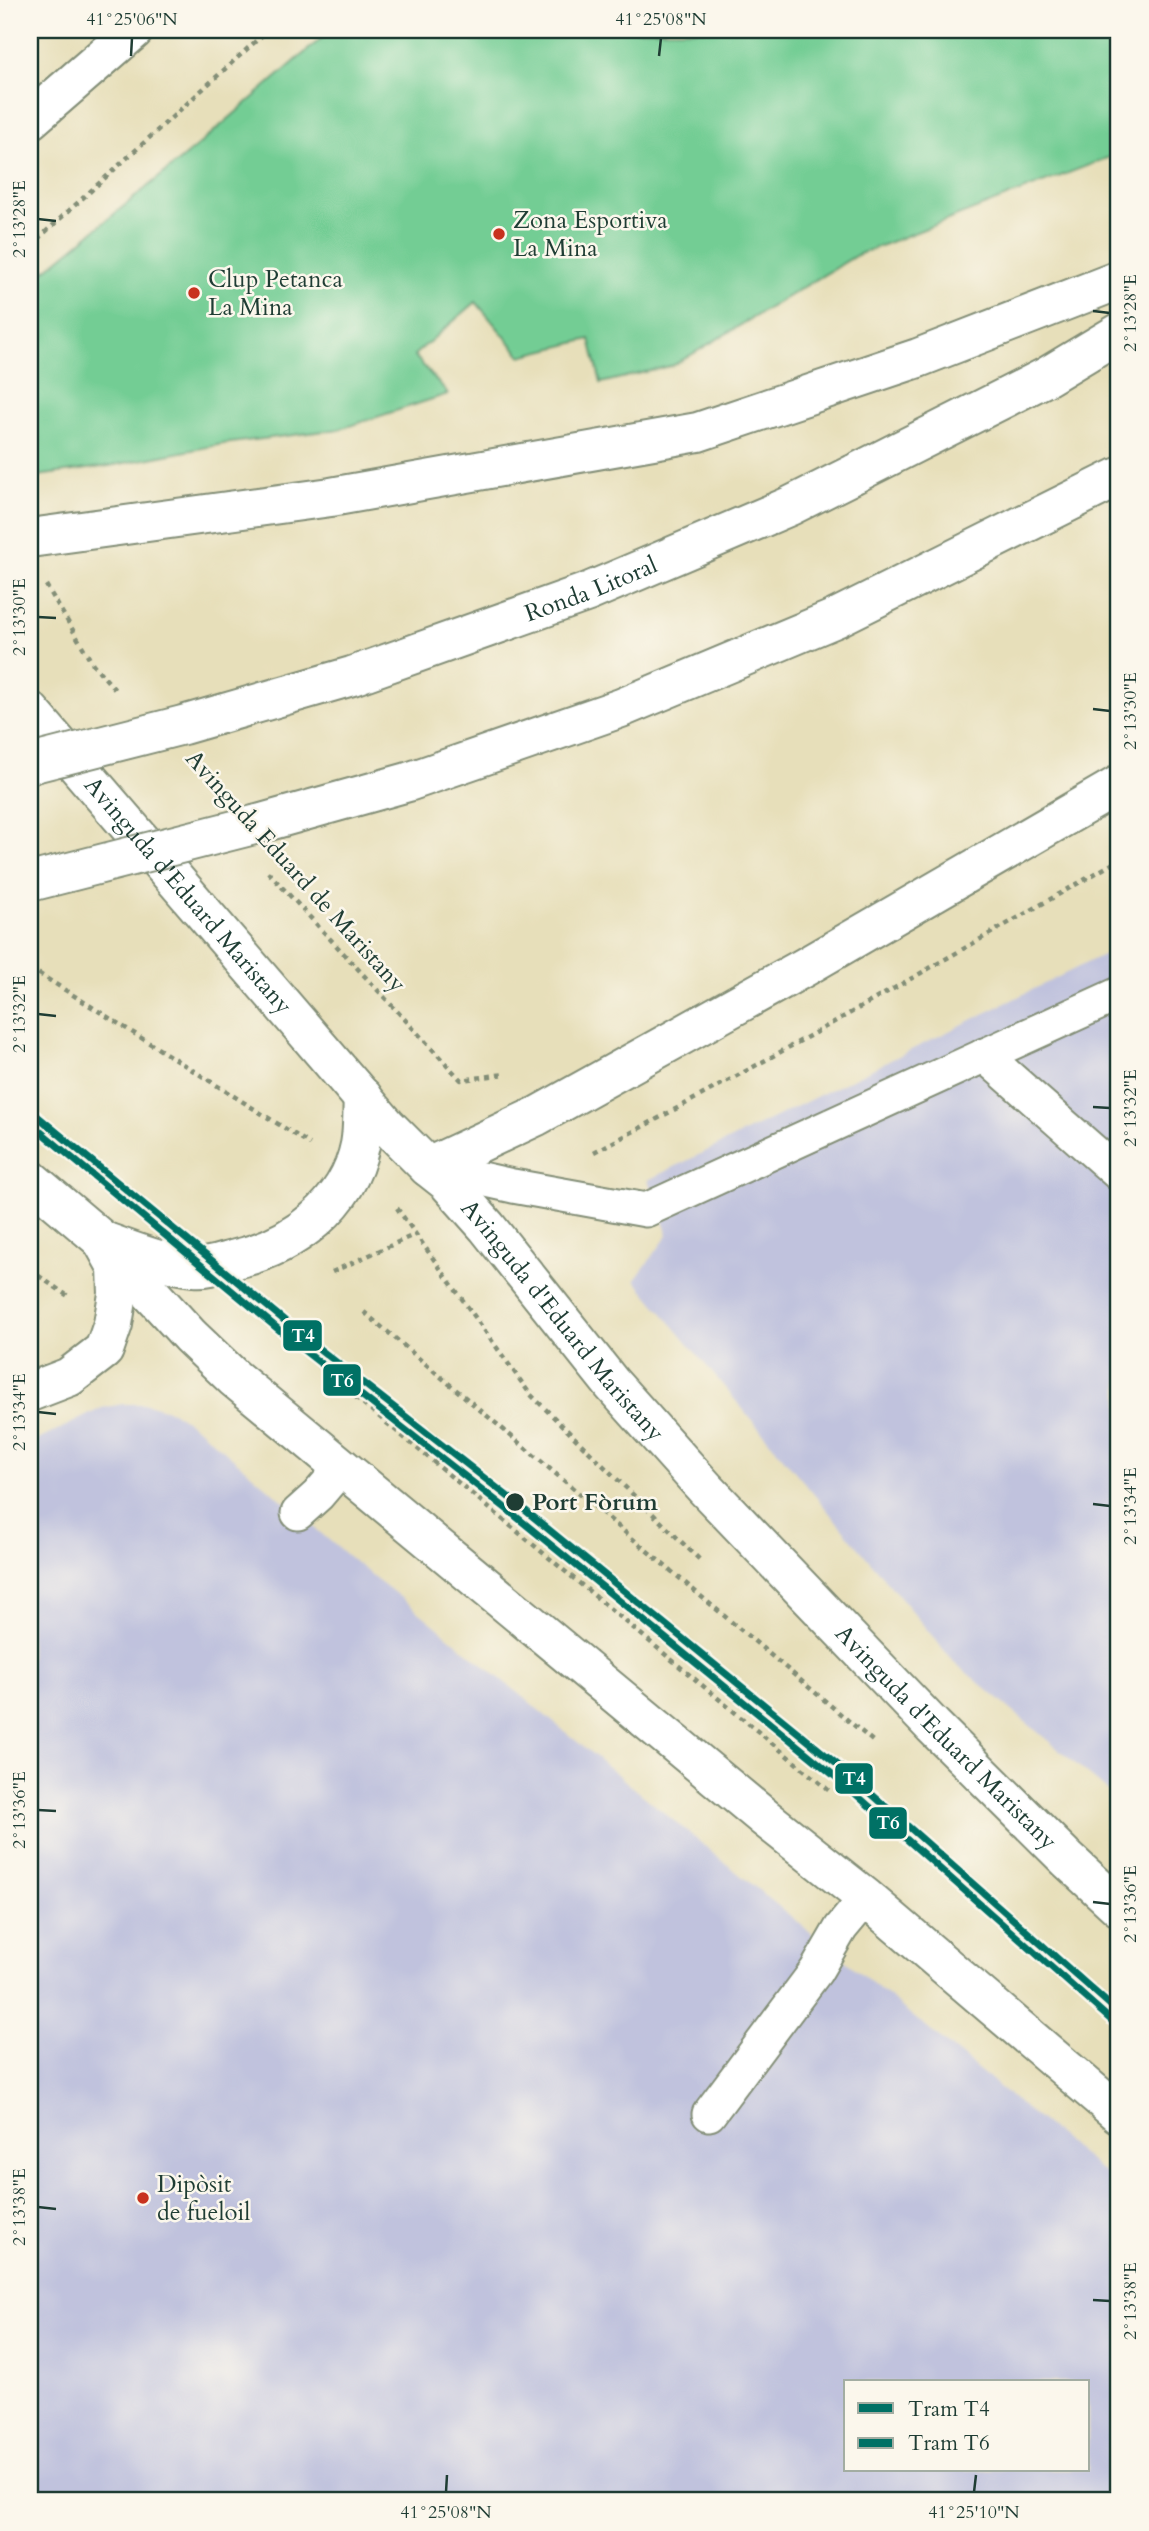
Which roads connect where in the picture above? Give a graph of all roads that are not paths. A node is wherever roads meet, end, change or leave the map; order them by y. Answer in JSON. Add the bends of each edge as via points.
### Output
{"nodes":[{"id":1,"x":134,"y":30,"type":"edge"},
{"id":2,"x":30,"y":120,"type":"edge"},
{"id":3,"x":1119,"y":280,"type":"edge"},
{"id":4,"x":1119,"y":333,"type":"edge"},
{"id":5,"x":1119,"y":477,"type":"edge"},
{"id":6,"x":30,"y":538,"type":"edge"},
{"id":7,"x":30,"y":711,"type":"edge"},
{"id":8,"x":30,"y":765,"type":"edge"},
{"id":9,"x":1119,"y":785,"type":"edge"},
{"id":10,"x":30,"y":882,"type":"edge"},
{"id":11,"x":1119,"y":993,"type":"edge"},
{"id":12,"x":984,"y":1055,"type":"junction"},
{"id":13,"x":363,"y":1097,"type":"junction"},
{"id":14,"x":428,"y":1167,"type":"junction"},
{"id":15,"x":1119,"y":1174,"type":"edge"},
{"id":16,"x":30,"y":1179,"type":"edge"},
{"id":17,"x":30,"y":1212,"type":"edge"},
{"id":18,"x":102,"y":1240,"type":"junction"},
{"id":19,"x":30,"y":1392,"type":"edge"},
{"id":20,"x":341,"y":1468,"type":"junction"},
{"id":21,"x":298,"y":1513,"type":"dead end"},
{"id":22,"x":866,"y":1898,"type":"junction"},
{"id":23,"x":1119,"y":1907,"type":"edge"},
{"id":24,"x":709,"y":2114,"type":"dead end"},
{"id":25,"x":1119,"y":2114,"type":"edge"}],
"edges":[{"from":1,"to":2,"type":"main road"},
{"from":3,"to":6,"type":"main road","via":[[918,358],[698,432],[331,497]]},
{"from":4,"to":8,"type":"main road","name":"Ronda Litoral","bridge":true,"via":[[1046,377],[790,506],[587,592],[352,676]]},
{"from":5,"to":10,"type":"main road","bridge":true,"via":[[836,618],[621,708],[408,782]]},
{"from":7,"to":13,"type":"main road","name":"Avinguda d'Eduard Maristany"},
{"from":9,"to":14,"type":"main road","via":[[537,1116]]},
{"from":11,"to":12,"type":"lane"},
{"from":12,"to":14,"type":"lane","via":[[646,1210]]},
{"from":12,"to":15,"type":"lane"},
{"from":13,"to":14,"type":"main road","name":"Avinguda d'Eduard Maristany"},
{"from":13,"to":18,"type":"main road","via":[[360,1145],[335,1201],[304,1228],[265,1252],[198,1268],[157,1260]]},
{"from":14,"to":23,"type":"main road","name":"Avinguda d'Eduard Maristany","via":[[487,1227],[612,1384],[705,1488],[933,1726]]},
{"from":16,"to":18,"type":"main road"},
{"from":17,"to":18,"type":"main road"},
{"from":18,"to":19,"type":"main road","via":[[117,1267],[118,1294],[104,1350],[69,1377]]},
{"from":18,"to":20,"type":"main road","via":[[234,1378]]},
{"from":20,"to":21,"type":"lane"},
{"from":20,"to":22,"type":"main road"},
{"from":22,"to":24,"type":"lane"},
{"from":22,"to":25,"type":"main road"}]}
